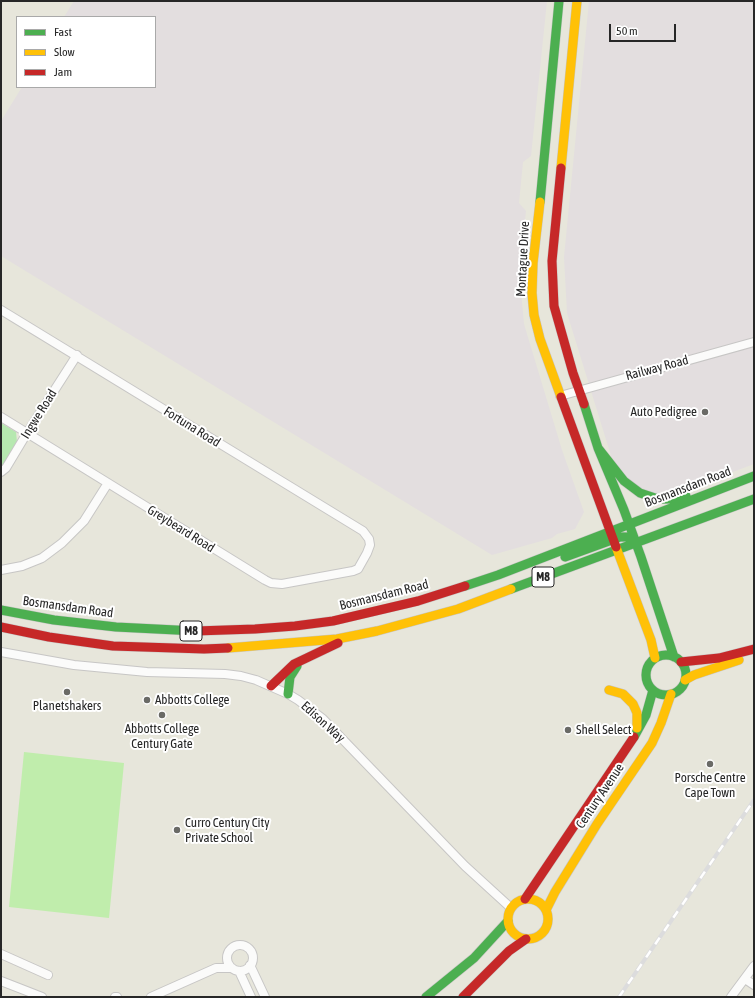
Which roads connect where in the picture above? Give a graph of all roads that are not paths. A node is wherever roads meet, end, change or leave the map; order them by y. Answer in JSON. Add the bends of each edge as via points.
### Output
{"nodes":[{"id":1,"x":559,"y":1,"type":"edge"},
{"id":2,"x":577,"y":1,"type":"edge"},
{"id":3,"x":1,"y":310,"type":"edge"},
{"id":4,"x":754,"y":342,"type":"edge"},
{"id":5,"x":77,"y":355,"type":"junction"},
{"id":6,"x":580,"y":390,"type":"junction"},
{"id":7,"x":560,"y":396,"type":"junction"},
{"id":8,"x":1,"y":417,"type":"edge"},
{"id":9,"x":27,"y":433,"type":"junction"},
{"id":10,"x":598,"y":448,"type":"junction"},
{"id":11,"x":1,"y":472,"type":"edge"},
{"id":12,"x":754,"y":476,"type":"edge"},
{"id":13,"x":738,"y":482,"type":"junction"},
{"id":14,"x":108,"y":483,"type":"junction"},
{"id":15,"x":754,"y":499,"type":"edge"},
{"id":16,"x":629,"y":524,"type":"junction"},
{"id":17,"x":612,"y":535,"type":"junction"},
{"id":18,"x":636,"y":544,"type":"junction"},
{"id":19,"x":618,"y":550,"type":"junction"},
{"id":20,"x":368,"y":553,"type":"joint"},
{"id":21,"x":1,"y":570,"type":"edge"},
{"id":22,"x":1,"y":610,"type":"edge"},
{"id":23,"x":1,"y":627,"type":"edge"},
{"id":24,"x":377,"y":631,"type":"junction"},
{"id":25,"x":754,"y":649,"type":"edge"},
{"id":26,"x":1,"y":652,"type":"edge"},
{"id":27,"x":754,"y":656,"type":"edge"},
{"id":28,"x":305,"y":658,"type":"junction"},
{"id":29,"x":655,"y":658,"type":"junction"},
{"id":30,"x":678,"y":659,"type":"junction"},
{"id":31,"x":686,"y":680,"type":"junction"},
{"id":32,"x":271,"y":686,"type":"junction"},
{"id":33,"x":609,"y":690,"type":"dead end"},
{"id":34,"x":653,"y":690,"type":"junction"},
{"id":35,"x":288,"y":694,"type":"junction"},
{"id":36,"x":671,"y":694,"type":"junction"},
{"id":37,"x":636,"y":735,"type":"junction"},
{"id":38,"x":525,"y":899,"type":"junction"},
{"id":39,"x":510,"y":908,"type":"junction"},
{"id":40,"x":546,"y":910,"type":"junction"},
{"id":41,"x":508,"y":921,"type":"junction"},
{"id":42,"x":526,"y":939,"type":"junction"},
{"id":43,"x":228,"y":953,"type":"junction"},
{"id":44,"x":1,"y":954,"type":"edge"},
{"id":45,"x":250,"y":965,"type":"junction"},
{"id":46,"x":754,"y":966,"type":"edge"},
{"id":47,"x":216,"y":968,"type":"junction"},
{"id":48,"x":235,"y":970,"type":"junction"},
{"id":49,"x":48,"y":975,"type":"dead end"},
{"id":50,"x":745,"y":979,"type":"junction"},
{"id":51,"x":1,"y":981,"type":"edge"},
{"id":52,"x":754,"y":985,"type":"edge"},
{"id":53,"x":42,"y":997,"type":"edge"},
{"id":54,"x":152,"y":997,"type":"edge"},
{"id":55,"x":251,"y":997,"type":"edge"},
{"id":56,"x":265,"y":997,"type":"edge"},
{"id":57,"x":426,"y":997,"type":"edge"},
{"id":58,"x":463,"y":997,"type":"edge"},
{"id":59,"x":731,"y":997,"type":"edge"}],
"edges":[{"from":1,"to":7,"type":"main road","name":"Montague Drive","via":[[532,293],[540,339]]},
{"from":2,"to":6,"type":"main road","via":[[557,195],[552,275],[557,320]]},
{"from":3,"to":5,"type":"street","name":"Fortuna Road"},
{"from":4,"to":6,"type":"street","name":"Railway Road"},
{"from":5,"to":9,"type":"street","name":"Ingwe Road"},
{"from":5,"to":20,"type":"street","name":"Fortuna Road","via":[[362,532],[370,545]]},
{"from":6,"to":7,"type":"street","name":"Railway Road"},
{"from":6,"to":10,"type":"main road"},
{"from":7,"to":17,"type":"main road","name":"Montague Drive"},
{"from":8,"to":9,"type":"street","name":"Greybeard Road"},
{"from":9,"to":11,"type":"street","name":"Ingwe Road"},
{"from":9,"to":14,"type":"street","name":"Greybeard Road"},
{"from":10,"to":13,"type":"main road","via":[[628,484],[640,493],[654,498],[679,497]]},
{"from":10,"to":16,"type":"main road"},
{"from":12,"to":13,"type":"main road","name":"Bosmansdam Road","number":"M8"},
{"from":13,"to":16,"type":"main road","name":"Bosmansdam Road","number":"M8"},
{"from":14,"to":20,"type":"street","name":"Greybeard Road","via":[[271,583],[282,584],[353,571],[358,569]]},
{"from":14,"to":21,"type":"street","via":[[84,521],[62,543],[42,558],[22,566]]},
{"from":15,"to":18,"type":"main road","number":"M8"},
{"from":16,"to":17,"type":"main road","name":"Bosmansdam Road","number":"M8"},
{"from":16,"to":18,"type":"main road"},
{"from":17,"to":18,"type":"main road","via":[[627,537]]},
{"from":17,"to":19,"type":"main road","name":"Montague Drive"},
{"from":17,"to":22,"type":"main road","name":"Bosmansdam Road","number":"M8","via":[[418,602],[333,621],[295,626],[206,631],[116,628]]},
{"from":18,"to":19,"type":"main road","number":"M8"},
{"from":18,"to":30,"type":"main road"},
{"from":19,"to":24,"type":"main road","number":"M8","via":[[458,609]]},
{"from":19,"to":29,"type":"main road","via":[[651,640]]},
{"from":23,"to":24,"type":"main road","number":"M8","via":[[113,646],[204,649],[287,644]]},
{"from":24,"to":28,"type":"main road","via":[[331,646]]},
{"from":25,"to":30,"type":"main road","via":[[719,658]]},
{"from":26,"to":32,"type":"street","name":"Edison Way","via":[[74,665],[147,672],[225,674],[249,678]]},
{"from":27,"to":31,"type":"main road","via":[[713,668]]},
{"from":28,"to":32,"type":"main road","via":[[287,669]]},
{"from":28,"to":35,"type":"main road","via":[[291,673]]},
{"from":29,"to":30,"type":"main road","via":[[664,655]]},
{"from":29,"to":34,"type":"main road","via":[[649,664],[646,675],[647,683]]},
{"from":30,"to":31,"type":"main road","via":[[686,671]]},
{"from":31,"to":36,"type":"main road","via":[[680,689]]},
{"from":32,"to":35,"type":"street","name":"Edison Way"},
{"from":33,"to":37,"type":"main road","via":[[629,698],[635,706],[638,716]]},
{"from":34,"to":36,"type":"main road","via":[[662,695]]},
{"from":34,"to":37,"type":"main road","name":"Century Avenue","via":[[646,715]]},
{"from":35,"to":39,"type":"street","name":"Edison Way","via":[[323,719],[465,866]]},
{"from":36,"to":40,"type":"main road","name":"Century Avenue","via":[[652,743],[597,824]]},
{"from":37,"to":38,"type":"main road","name":"Century Avenue"},
{"from":38,"to":39,"type":"main road","via":[[519,900]]},
{"from":38,"to":40,"type":"main road","via":[[535,900]]},
{"from":39,"to":41,"type":"main road"},
{"from":40,"to":42,"type":"main road","via":[[548,920],[544,931]]},
{"from":41,"to":42,"type":"main road","via":[[512,931]]},
{"from":41,"to":57,"type":"main road","via":[[474,958]]},
{"from":42,"to":58,"type":"main road","via":[[508,951]]},
{"from":43,"to":45,"type":"street","via":[[234,946],[246,947],[252,956]]},
{"from":43,"to":47,"type":"street"},
{"from":43,"to":48,"type":"street","via":[[227,961]]},
{"from":44,"to":49,"type":"street"},
{"from":45,"to":48,"type":"street","via":[[246,969]]},
{"from":45,"to":56,"type":"street"},
{"from":46,"to":50,"type":"street"},
{"from":47,"to":48,"type":"street"},
{"from":47,"to":54,"type":"street"},
{"from":48,"to":55,"type":"street"},
{"from":50,"to":52,"type":"street"},
{"from":50,"to":59,"type":"street"},
{"from":51,"to":53,"type":"street"}]}
